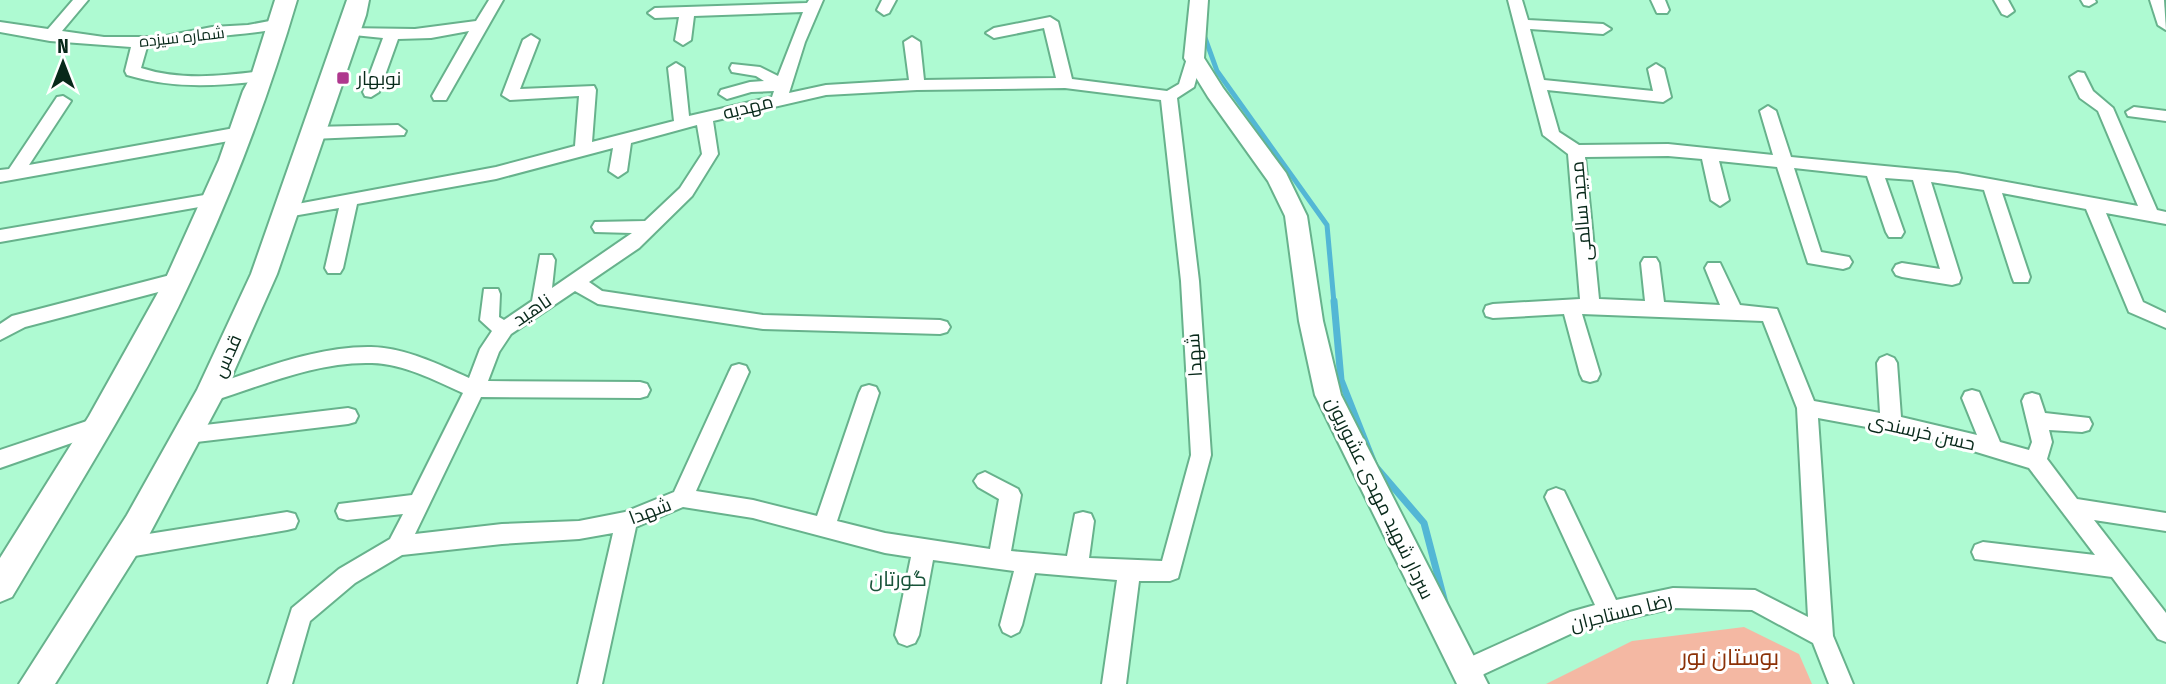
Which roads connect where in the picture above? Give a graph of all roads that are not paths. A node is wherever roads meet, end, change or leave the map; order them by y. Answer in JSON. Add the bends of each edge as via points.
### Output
{"nodes":[{"id":1,"x":81,"y":0,"type":"edge"},
{"id":2,"x":358,"y":0,"type":"edge"},
{"id":3,"x":496,"y":0,"type":"edge"},
{"id":4,"x":1199,"y":0,"type":"edge"},
{"id":5,"x":1515,"y":0,"type":"edge"},
{"id":6,"x":2157,"y":0,"type":"edge"},
{"id":7,"x":814,"y":4,"type":"edge"},
{"id":8,"x":283,"y":12,"type":"edge"},
{"id":9,"x":687,"y":12,"type":"junction"},
{"id":10,"x":655,"y":13,"type":"dead end"},
{"id":11,"x":481,"y":24,"type":"junction"},
{"id":12,"x":1521,"y":24,"type":"junction"},
{"id":13,"x":2166,"y":25,"type":"edge"},
{"id":14,"x":0,"y":27,"type":"edge"},
{"id":15,"x":1603,"y":29,"type":"dead end"},
{"id":16,"x":349,"y":31,"type":"junction"},
{"id":17,"x":994,"y":33,"type":"dead end"},
{"id":18,"x":392,"y":35,"type":"junction"},
{"id":19,"x":50,"y":36,"type":"junction"},
{"id":20,"x":531,"y":40,"type":"dead end"},
{"id":21,"x":683,"y":40,"type":"dead end"},
{"id":22,"x":140,"y":42,"type":"junction"},
{"id":23,"x":912,"y":42,"type":"dead end"},
{"id":24,"x":1194,"y":58,"type":"junction"},
{"id":25,"x":676,"y":68,"type":"dead end"},
{"id":26,"x":738,"y":68,"type":"dead end"},
{"id":27,"x":1656,"y":69,"type":"dead end"},
{"id":28,"x":263,"y":76,"type":"junction"},
{"id":29,"x":2078,"y":77,"type":"dead end"},
{"id":30,"x":1065,"y":83,"type":"junction"},
{"id":31,"x":1538,"y":84,"type":"junction"},
{"id":32,"x":917,"y":85,"type":"junction"},
{"id":33,"x":371,"y":92,"type":"dead end"},
{"id":34,"x":781,"y":92,"type":"junction"},
{"id":35,"x":727,"y":94,"type":"dead end"},
{"id":36,"x":440,"y":96,"type":"dead end"},
{"id":37,"x":1169,"y":96,"type":"junction"},
{"id":38,"x":63,"y":101,"type":"dead end"},
{"id":39,"x":1768,"y":111,"type":"dead end"},
{"id":40,"x":2134,"y":112,"type":"dead end"},
{"id":41,"x":2166,"y":117,"type":"edge"},
{"id":42,"x":704,"y":118,"type":"junction"},
{"id":43,"x":682,"y":123,"type":"junction"},
{"id":44,"x":397,"y":131,"type":"dead end"},
{"id":45,"x":240,"y":133,"type":"junction"},
{"id":46,"x":312,"y":133,"type":"junction"},
{"id":47,"x":623,"y":140,"type":"junction"},
{"id":48,"x":583,"y":150,"type":"junction"},
{"id":49,"x":1576,"y":150,"type":"junction"},
{"id":50,"x":1709,"y":153,"type":"junction"},
{"id":51,"x":1784,"y":160,"type":"junction"},
{"id":52,"x":1874,"y":170,"type":"junction"},
{"id":53,"x":618,"y":171,"type":"dead end"},
{"id":54,"x":7,"y":175,"type":"edge"},
{"id":55,"x":1920,"y":175,"type":"junction"},
{"id":56,"x":1991,"y":185,"type":"junction"},
{"id":57,"x":216,"y":199,"type":"junction"},
{"id":58,"x":1720,"y":200,"type":"dead end"},
{"id":59,"x":349,"y":201,"type":"junction"},
{"id":60,"x":2093,"y":204,"type":"junction"},
{"id":61,"x":287,"y":211,"type":"junction"},
{"id":62,"x":2158,"y":216,"type":"edge"},
{"id":63,"x":601,"y":227,"type":"dead end"},
{"id":64,"x":650,"y":227,"type":"junction"},
{"id":65,"x":1895,"y":232,"type":"dead end"},
{"id":66,"x":0,"y":236,"type":"edge"},
{"id":67,"x":546,"y":260,"type":"dead end"},
{"id":68,"x":1843,"y":262,"type":"dead end"},
{"id":69,"x":1650,"y":263,"type":"dead end"},
{"id":70,"x":334,"y":268,"type":"dead end"},
{"id":71,"x":1714,"y":268,"type":"dead end"},
{"id":72,"x":1902,"y":271,"type":"dead end"},
{"id":73,"x":2021,"y":277,"type":"dead end"},
{"id":74,"x":178,"y":280,"type":"junction"},
{"id":75,"x":575,"y":282,"type":"junction"},
{"id":76,"x":491,"y":294,"type":"dead end"},
{"id":77,"x":541,"y":303,"type":"junction"},
{"id":78,"x":1580,"y":306,"type":"junction"},
{"id":79,"x":1655,"y":309,"type":"junction"},
{"id":80,"x":1493,"y":311,"type":"dead end"},
{"id":81,"x":1733,"y":312,"type":"junction"},
{"id":82,"x":2166,"y":321,"type":"edge"},
{"id":83,"x":940,"y":327,"type":"dead end"},
{"id":84,"x":504,"y":329,"type":"junction"},
{"id":85,"x":0,"y":333,"type":"edge"},
{"id":86,"x":1887,"y":363,"type":"dead end"},
{"id":87,"x":739,"y":372,"type":"dead end"},
{"id":88,"x":1590,"y":374,"type":"dead end"},
{"id":89,"x":475,"y":389,"type":"junction"},
{"id":90,"x":640,"y":390,"type":"dead end"},
{"id":91,"x":869,"y":393,"type":"dead end"},
{"id":92,"x":210,"y":394,"type":"junction"},
{"id":93,"x":1972,"y":398,"type":"dead end"},
{"id":94,"x":1807,"y":408,"type":"junction"},
{"id":95,"x":348,"y":416,"type":"dead end"},
{"id":96,"x":1891,"y":424,"type":"junction"},
{"id":97,"x":2082,"y":424,"type":"dead end"},
{"id":98,"x":99,"y":425,"type":"junction"},
{"id":99,"x":188,"y":435,"type":"junction"},
{"id":100,"x":1992,"y":448,"type":"junction"},
{"id":101,"x":0,"y":459,"type":"edge"},
{"id":102,"x":2036,"y":461,"type":"junction"},
{"id":103,"x":985,"y":481,"type":"dead end"},
{"id":104,"x":1556,"y":497,"type":"dead end"},
{"id":105,"x":682,"y":498,"type":"junction"},
{"id":106,"x":419,"y":503,"type":"junction"},
{"id":107,"x":2071,"y":507,"type":"junction"},
{"id":108,"x":347,"y":510,"type":"dead end"},
{"id":109,"x":287,"y":521,"type":"dead end"},
{"id":110,"x":627,"y":521,"type":"junction"},
{"id":111,"x":1083,"y":521,"type":"dead end"},
{"id":112,"x":2166,"y":522,"type":"edge"},
{"id":113,"x":824,"y":527,"type":"junction"},
{"id":114,"x":398,"y":546,"type":"junction"},
{"id":115,"x":123,"y":548,"type":"junction"},
{"id":116,"x":923,"y":549,"type":"junction"},
{"id":117,"x":1983,"y":552,"type":"dead end"},
{"id":118,"x":999,"y":560,"type":"junction"},
{"id":119,"x":1027,"y":562,"type":"junction"},
{"id":120,"x":1077,"y":566,"type":"junction"},
{"id":121,"x":2118,"y":568,"type":"junction"},
{"id":122,"x":1129,"y":571,"type":"junction"},
{"id":123,"x":0,"y":587,"type":"edge"},
{"id":124,"x":1610,"y":612,"type":"junction"},
{"id":125,"x":1011,"y":625,"type":"dead end"},
{"id":126,"x":2166,"y":631,"type":"edge"},
{"id":127,"x":907,"y":635,"type":"dead end"},
{"id":128,"x":1821,"y":636,"type":"junction"},
{"id":129,"x":1470,"y":680,"type":"edge"},
{"id":130,"x":36,"y":684,"type":"edge"},
{"id":131,"x":280,"y":684,"type":"edge"},
{"id":132,"x":590,"y":684,"type":"edge"},
{"id":133,"x":1114,"y":684,"type":"edge"},
{"id":134,"x":1840,"y":684,"type":"edge"}],
"edges":[{"from":1,"to":19,"type":"street"},
{"from":2,"to":16,"type":"main road","name":"قدس"},
{"from":3,"to":11,"type":"street"},
{"from":4,"to":24,"type":"street"},
{"from":5,"to":12,"type":"street"},
{"from":6,"to":13,"type":"street"},
{"from":7,"to":9,"type":"street"},
{"from":7,"to":34,"type":"street"},
{"from":8,"to":22,"type":"street","name":"شماره سیزده","via":[[248,30]]},
{"from":8,"to":28,"type":"main road"},
{"from":9,"to":10,"type":"street"},
{"from":9,"to":21,"type":"street"},
{"from":11,"to":18,"type":"street","via":[[439,34]]},
{"from":11,"to":36,"type":"street"},
{"from":12,"to":15,"type":"street"},
{"from":12,"to":31,"type":"street"},
{"from":14,"to":19,"type":"street","name":"شماره سیزده"},
{"from":16,"to":18,"type":"street"},
{"from":16,"to":46,"type":"main road","name":"قدس"},
{"from":17,"to":30,"type":"street","via":[[1050,22]]},
{"from":18,"to":33,"type":"street"},
{"from":19,"to":22,"type":"street","name":"شماره سیزده"},
{"from":20,"to":48,"type":"street","via":[[510,95],[588,90]]},
{"from":22,"to":28,"type":"street","via":[[133,71],[156,80],[206,82]]},
{"from":23,"to":32,"type":"street"},
{"from":24,"to":37,"type":"street","via":[[1186,87]]},
{"from":24,"to":129,"type":"street","name":"سردار شهید مهدی عشوریون","via":[[1278,178],[1296,216],[1311,321],[1328,395]]},
{"from":25,"to":43,"type":"street"},
{"from":26,"to":34,"type":"street","via":[[761,72]]},
{"from":27,"to":31,"type":"street","via":[[1663,97]]},
{"from":28,"to":45,"type":"main road"},
{"from":29,"to":62,"type":"street","via":[[2086,94],[2105,108]]},
{"from":30,"to":32,"type":"street","name":"مهدیه"},
{"from":30,"to":37,"type":"street","name":"مهدیه"},
{"from":31,"to":49,"type":"street","via":[[1551,135]]},
{"from":32,"to":34,"type":"street","name":"مهدیه"},
{"from":34,"to":35,"type":"street","via":[[750,87]]},
{"from":34,"to":42,"type":"street","name":"مهدیه"},
{"from":37,"to":122,"type":"street","name":"شهدا","via":[[1190,281],[1201,455],[1170,571]]},
{"from":38,"to":54,"type":"street"},
{"from":39,"to":51,"type":"street"},
{"from":40,"to":41,"type":"street"},
{"from":42,"to":43,"type":"street","name":"مهدیه"},
{"from":42,"to":64,"type":"street","name":"ناهید","via":[[710,154],[686,192]]},
{"from":43,"to":47,"type":"street","name":"مهدیه"},
{"from":44,"to":46,"type":"street"},
{"from":45,"to":54,"type":"street"},
{"from":45,"to":57,"type":"main road"},
{"from":46,"to":61,"type":"main road","name":"قدس"},
{"from":47,"to":48,"type":"street","name":"مهدیه"},
{"from":47,"to":53,"type":"street"},
{"from":48,"to":59,"type":"street","name":"مهدیه","via":[[496,173]]},
{"from":49,"to":50,"type":"street","name":"مجید سالمی"},
{"from":49,"to":78,"type":"street","name":"مجید سالمی"},
{"from":50,"to":51,"type":"street","name":"مجید سالمی"},
{"from":50,"to":58,"type":"street"},
{"from":51,"to":52,"type":"street","name":"مجید سالمی"},
{"from":51,"to":68,"type":"street","via":[[1814,258]]},
{"from":52,"to":55,"type":"street","name":"مجید سالمی"},
{"from":52,"to":65,"type":"street"},
{"from":55,"to":56,"type":"street","name":"مجید سالمی"},
{"from":55,"to":72,"type":"street","via":[[1952,278]]},
{"from":56,"to":60,"type":"street","name":"مجید سالمی"},
{"from":56,"to":73,"type":"street"},
{"from":57,"to":66,"type":"street"},
{"from":57,"to":74,"type":"main road"},
{"from":59,"to":61,"type":"street","name":"مهدیه"},
{"from":59,"to":70,"type":"street"},
{"from":60,"to":62,"type":"street","name":"مجید سالمی"},
{"from":60,"to":82,"type":"street","via":[[2136,307]]},
{"from":61,"to":92,"type":"main road","name":"قدس"},
{"from":63,"to":64,"type":"street"},
{"from":64,"to":75,"type":"street","name":"ناهید"},
{"from":67,"to":77,"type":"street"},
{"from":69,"to":79,"type":"street"},
{"from":71,"to":81,"type":"street"},
{"from":74,"to":85,"type":"street","via":[[19,321]]},
{"from":74,"to":98,"type":"main road"},
{"from":75,"to":77,"type":"street","name":"ناهید"},
{"from":75,"to":83,"type":"street","via":[[598,297],[763,323]]},
{"from":76,"to":84,"type":"street","via":[[489,320]]},
{"from":77,"to":84,"type":"street","name":"ناهید"},
{"from":78,"to":79,"type":"street"},
{"from":78,"to":80,"type":"street"},
{"from":78,"to":88,"type":"street","name":"مجید سالمی"},
{"from":79,"to":81,"type":"street"},
{"from":81,"to":94,"type":"street","via":[[1770,314]]},
{"from":84,"to":89,"type":"street","name":"ناهید","via":[[490,349]]},
{"from":86,"to":96,"type":"street"},
{"from":87,"to":105,"type":"street"},
{"from":89,"to":90,"type":"street"},
{"from":89,"to":92,"type":"street","via":[[416,363],[372,355],[317,360]]},
{"from":89,"to":106,"type":"street","name":"ناهید"},
{"from":91,"to":113,"type":"street"},
{"from":92,"to":99,"type":"main road","name":"قدس"},
{"from":93,"to":100,"type":"street"},
{"from":94,"to":96,"type":"street","name":"حسن خرسندی"},
{"from":94,"to":128,"type":"street"},
{"from":95,"to":99,"type":"street"},
{"from":96,"to":100,"type":"street","name":"حسن خرسندی"},
{"from":97,"to":102,"type":"street","via":[[2035,411],[2042,442]]},
{"from":98,"to":101,"type":"street"},
{"from":98,"to":123,"type":"main road"},
{"from":99,"to":115,"type":"main road","name":"قدس"},
{"from":100,"to":102,"type":"street","name":"حسن خرسندی"},
{"from":102,"to":107,"type":"street"},
{"from":103,"to":118,"type":"street","via":[[1010,495]]},
{"from":104,"to":124,"type":"street"},
{"from":105,"to":110,"type":"street","name":"شهدا"},
{"from":105,"to":113,"type":"street","name":"شهدا"},
{"from":106,"to":108,"type":"street"},
{"from":106,"to":114,"type":"street","name":"ناهید"},
{"from":107,"to":112,"type":"street"},
{"from":107,"to":121,"type":"street"},
{"from":109,"to":115,"type":"street"},
{"from":110,"to":114,"type":"street","name":"شهدا","via":[[579,530]]},
{"from":110,"to":132,"type":"street"},
{"from":111,"to":120,"type":"street"},
{"from":113,"to":116,"type":"street","name":"شهدا"},
{"from":114,"to":131,"type":"street","name":"شهدا","via":[[347,576],[300,615]]},
{"from":115,"to":130,"type":"main road","name":"قدس"},
{"from":116,"to":118,"type":"street","name":"شهدا"},
{"from":116,"to":127,"type":"street"},
{"from":117,"to":121,"type":"street"},
{"from":118,"to":119,"type":"street","name":"شهدا"},
{"from":119,"to":120,"type":"street","name":"شهدا"},
{"from":119,"to":125,"type":"street"},
{"from":120,"to":122,"type":"street","name":"شهدا"},
{"from":121,"to":126,"type":"street"},
{"from":122,"to":133,"type":"street"},
{"from":124,"to":128,"type":"street","name":"رضا مستاجران","via":[[1673,598],[1755,600]]},
{"from":124,"to":129,"type":"street","name":"رضا مستاجران","via":[[1578,619],[1476,666]]},
{"from":128,"to":134,"type":"street"}]}
